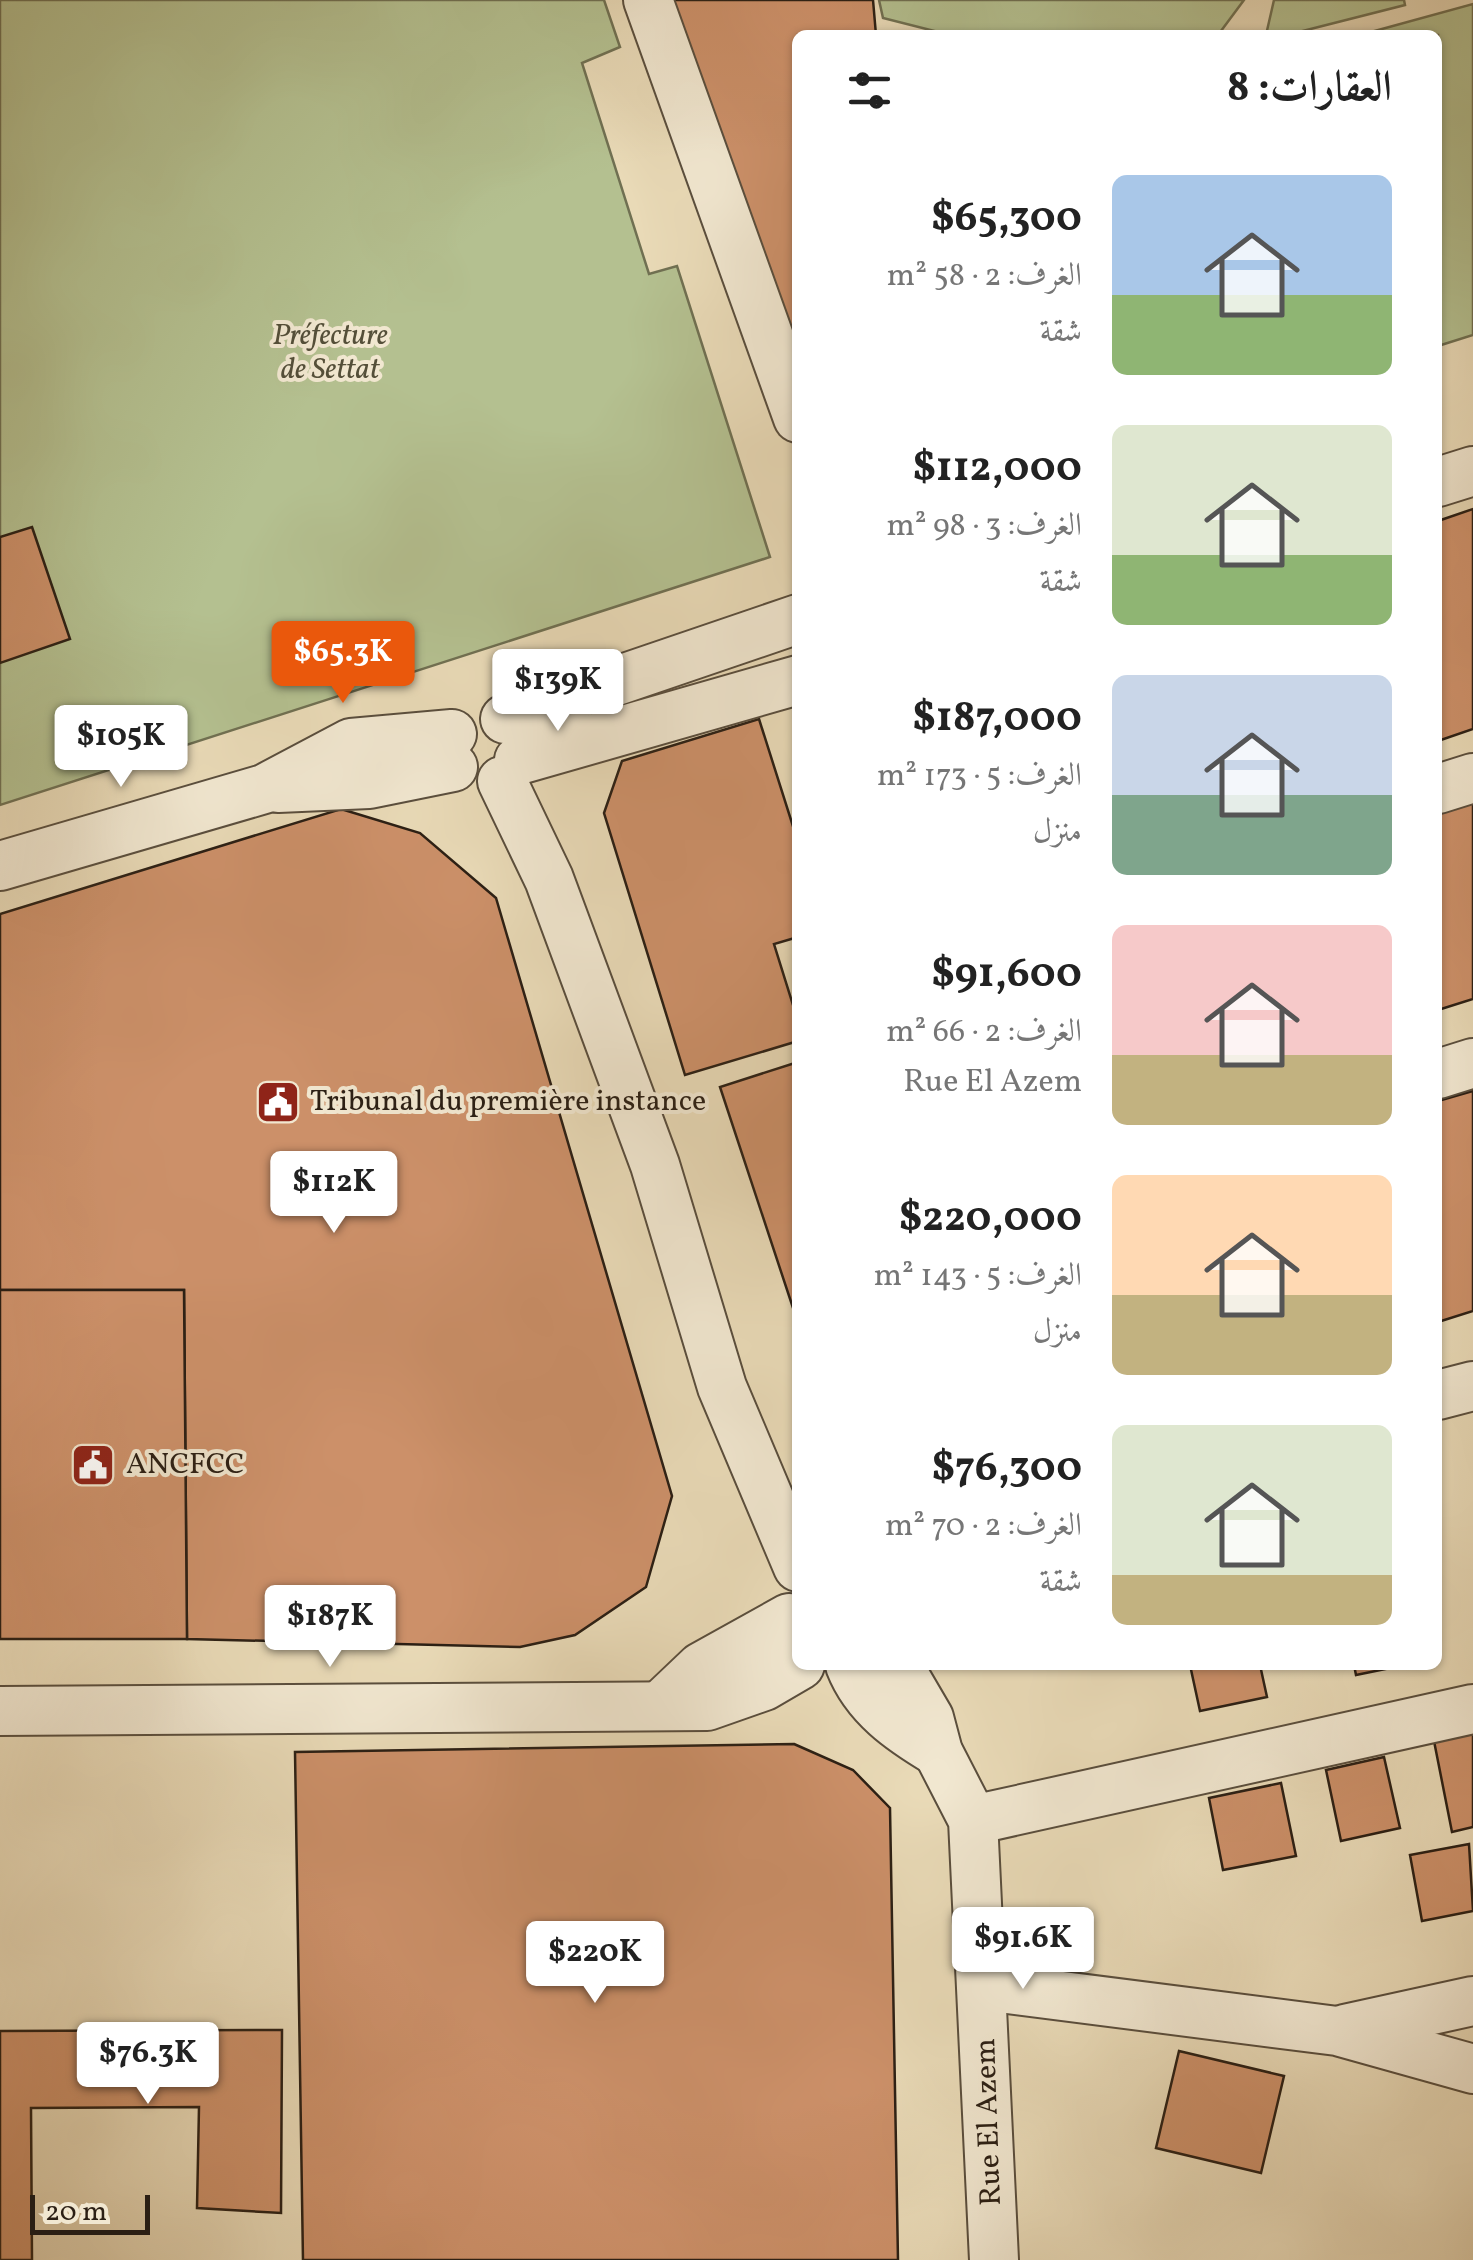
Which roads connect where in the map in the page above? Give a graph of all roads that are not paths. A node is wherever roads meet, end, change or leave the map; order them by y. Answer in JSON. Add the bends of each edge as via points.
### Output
{"nodes":[{"id":1,"x":648,"y":0,"type":"edge"},
{"id":2,"x":792,"y":401,"type":"edge"},
{"id":3,"x":1473,"y":471,"type":"edge"},
{"id":4,"x":1442,"y":481,"type":"edge"},
{"id":5,"x":792,"y":622,"type":"edge"},
{"id":6,"x":792,"y":682,"type":"edge"},
{"id":7,"x":452,"y":751,"type":"junction"},
{"id":8,"x":509,"y":753,"type":"junction"},
{"id":9,"x":1473,"y":778,"type":"edge"},
{"id":10,"x":1442,"y":788,"type":"edge"},
{"id":11,"x":0,"y":866,"type":"edge"},
{"id":12,"x":1473,"y":1063,"type":"edge"},
{"id":13,"x":1442,"y":1073,"type":"edge"},
{"id":14,"x":1473,"y":1386,"type":"edge"},
{"id":15,"x":1442,"y":1394,"type":"edge"},
{"id":16,"x":792,"y":1553,"type":"edge"},
{"id":17,"x":792,"y":1612,"type":"edge"},
{"id":18,"x":792,"y":1670,"type":"edge"},
{"id":19,"x":852,"y":1670,"type":"edge"},
{"id":20,"x":901,"y":1670,"type":"edge"},
{"id":21,"x":660,"y":1706,"type":"junction"},
{"id":22,"x":1473,"y":1709,"type":"edge"},
{"id":23,"x":0,"y":1711,"type":"edge"},
{"id":24,"x":938,"y":1752,"type":"junction"},
{"id":25,"x":973,"y":1820,"type":"junction"},
{"id":26,"x":984,"y":1986,"type":"junction"},
{"id":27,"x":1473,"y":2002,"type":"edge"},
{"id":28,"x":1337,"y":2031,"type":"junction"},
{"id":29,"x":1473,"y":2069,"type":"edge"},
{"id":30,"x":994,"y":2260,"type":"edge"}],
"edges":[{"from":1,"to":2,"type":"street"},
{"from":3,"to":4,"type":"street"},
{"from":5,"to":8,"type":"street"},
{"from":6,"to":8,"type":"street"},
{"from":7,"to":8,"type":"street","via":[[475,784]]},
{"from":7,"to":8,"type":"street","via":[[459,724],[480,713]]},
{"from":7,"to":11,"type":"street","via":[[352,743],[264,789]]},
{"from":8,"to":16,"type":"street","via":[[655,1165],[722,1388]]},
{"from":9,"to":10,"type":"street"},
{"from":12,"to":13,"type":"street"},
{"from":14,"to":15,"type":"street"},
{"from":17,"to":21,"type":"street","via":[[702,1667]]},
{"from":18,"to":21,"type":"street","via":[[707,1706]]},
{"from":19,"to":24,"type":"street","via":[[858,1687],[899,1730]]},
{"from":20,"to":24,"type":"street","name":"Rue El Azem","via":[[929,1718]]},
{"from":21,"to":23,"type":"street"},
{"from":22,"to":25,"type":"street"},
{"from":24,"to":25,"type":"street","name":"Rue El Azem"},
{"from":25,"to":26,"type":"street","name":"Rue El Azem"},
{"from":26,"to":28,"type":"street"},
{"from":26,"to":30,"type":"street","name":"Rue El Azem"},
{"from":27,"to":28,"type":"street"},
{"from":28,"to":29,"type":"street"}]}
